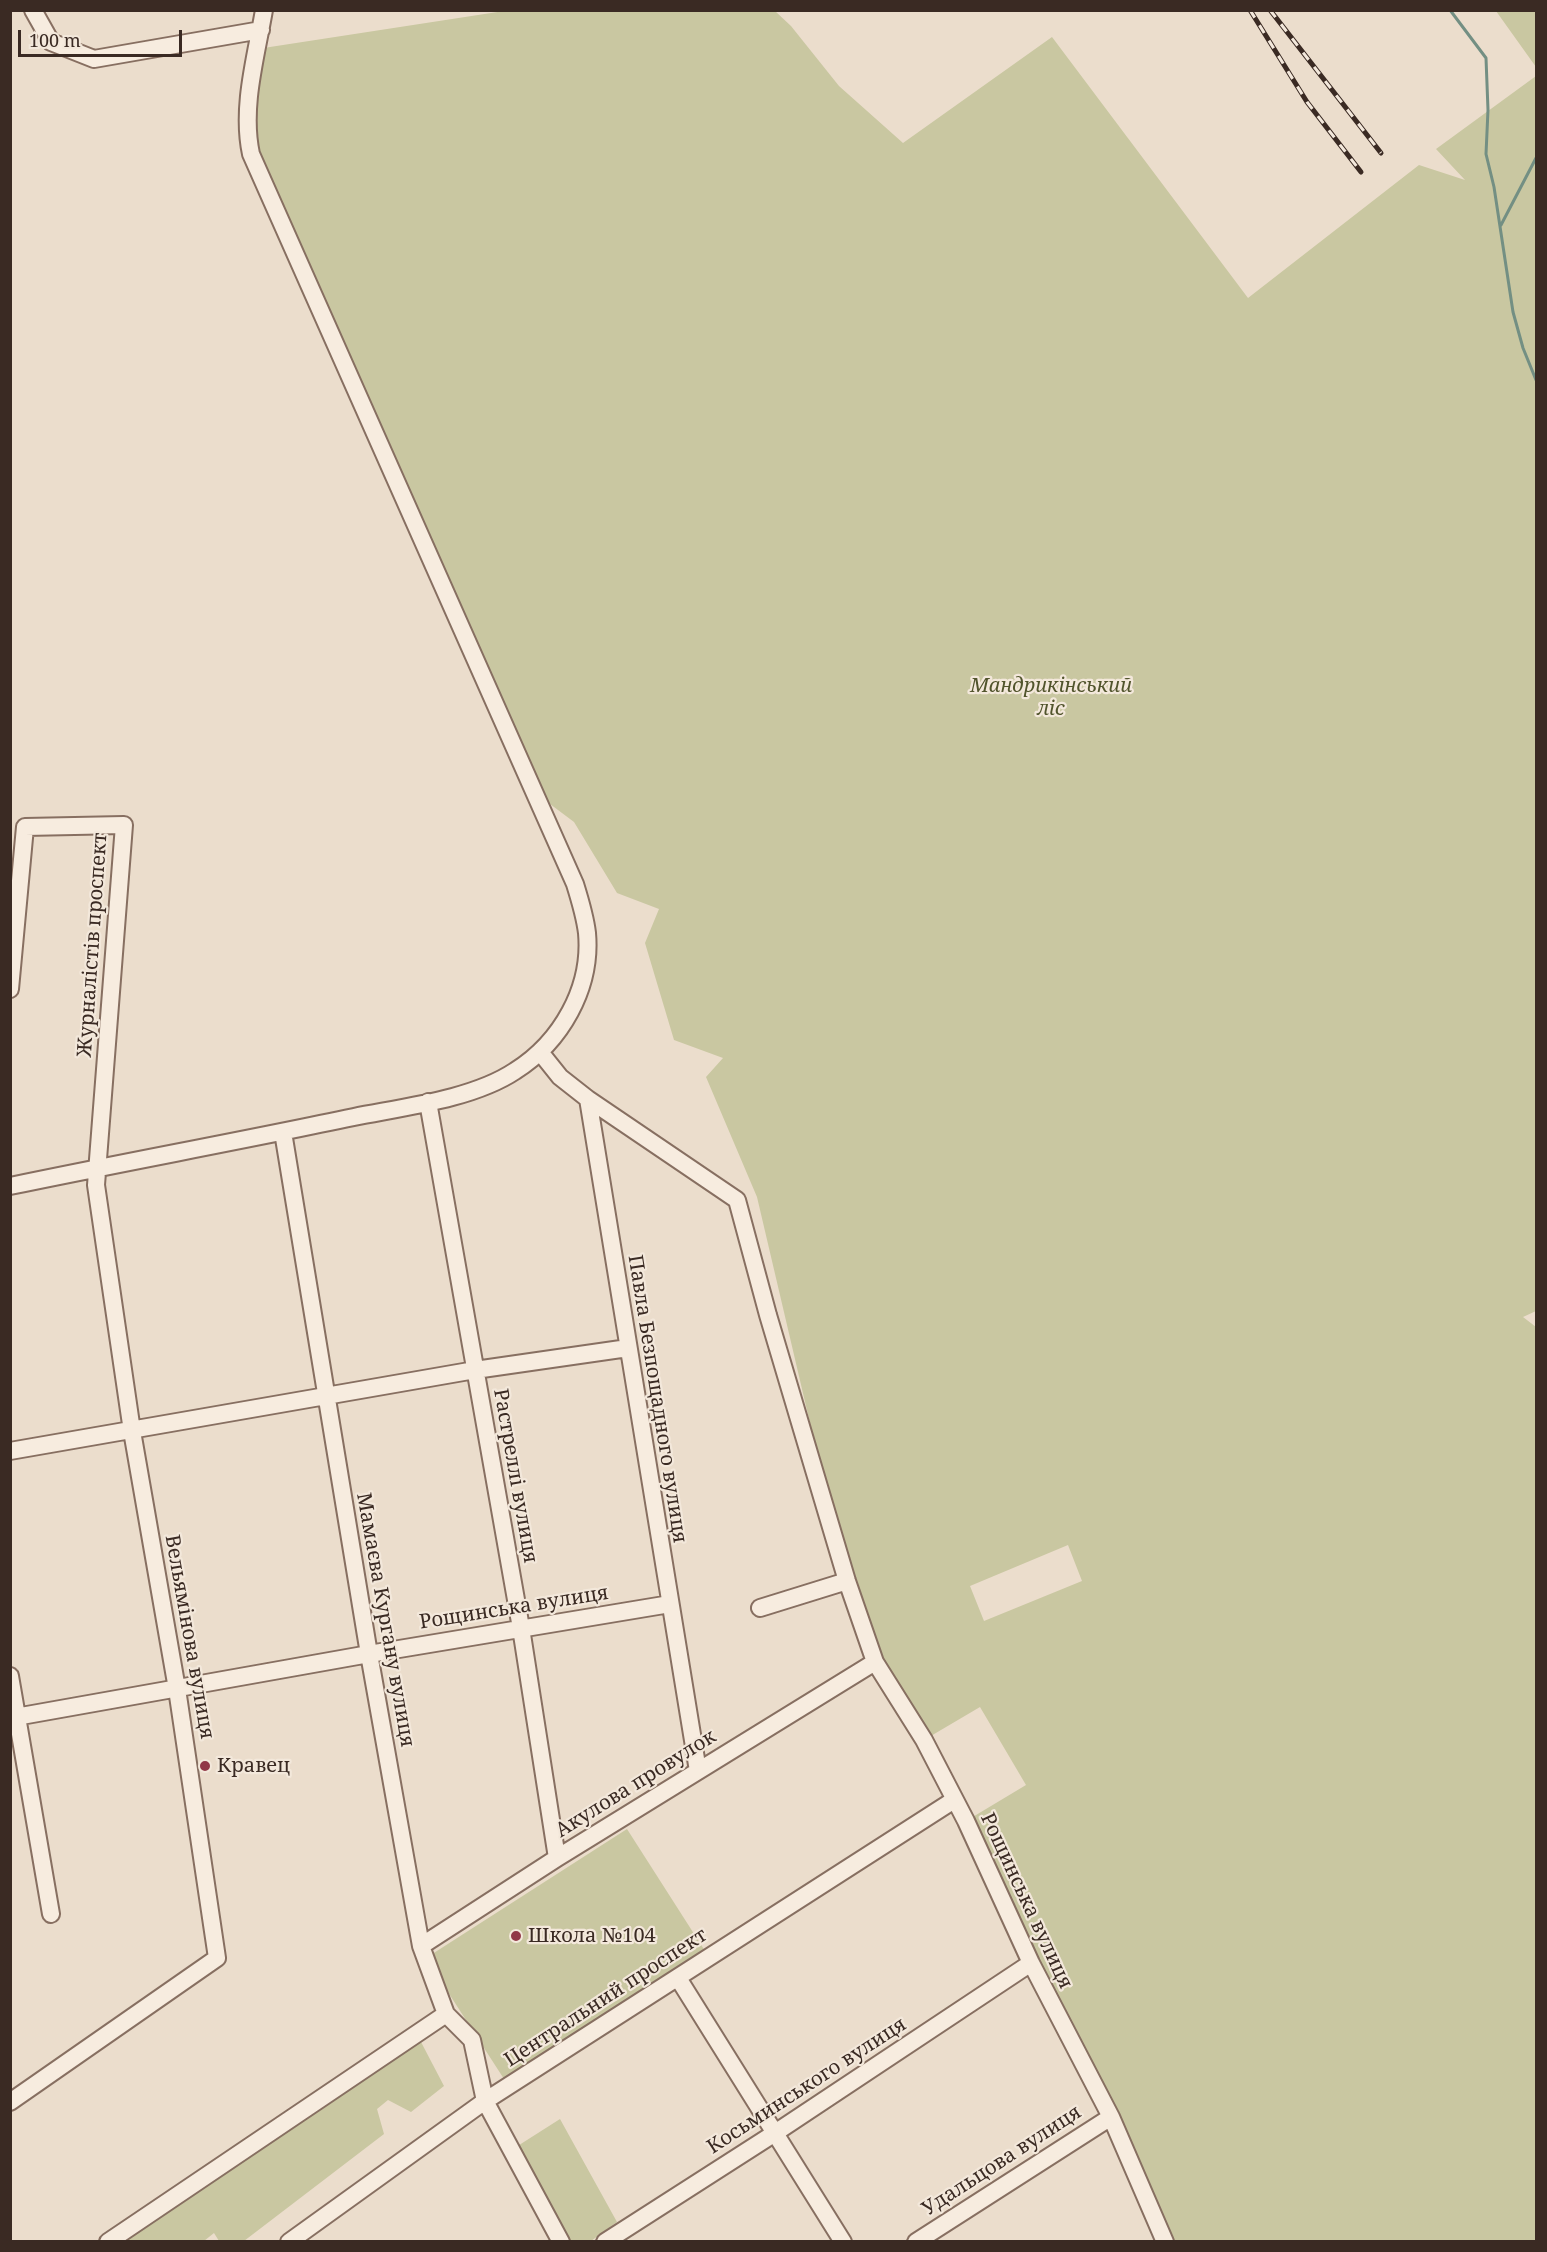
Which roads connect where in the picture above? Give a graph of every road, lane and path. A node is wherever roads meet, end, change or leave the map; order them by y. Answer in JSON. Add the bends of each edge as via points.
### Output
{"nodes":[{"id":1,"x":33,"y":10,"type":"edge"},
{"id":2,"x":264,"y":10,"type":"edge"},
{"id":3,"x":261,"y":30,"type":"junction"},
{"id":4,"x":10,"y":988,"type":"edge"},
{"id":5,"x":540,"y":1052,"type":"junction"},
{"id":6,"x":588,"y":1099,"type":"junction"},
{"id":7,"x":428,"y":1102,"type":"junction"},
{"id":8,"x":283,"y":1132,"type":"junction"},
{"id":9,"x":97,"y":1168,"type":"junction"},
{"id":10,"x":10,"y":1186,"type":"edge"},
{"id":11,"x":628,"y":1348,"type":"junction"},
{"id":12,"x":475,"y":1370,"type":"junction"},
{"id":13,"x":327,"y":1396,"type":"junction"},
{"id":14,"x":132,"y":1431,"type":"junction"},
{"id":15,"x":10,"y":1451,"type":"edge"},
{"id":16,"x":846,"y":1581,"type":"junction"},
{"id":17,"x":670,"y":1604,"type":"junction"},
{"id":18,"x":760,"y":1608,"type":"dead end"},
{"id":19,"x":520,"y":1628,"type":"junction"},
{"id":20,"x":369,"y":1654,"type":"junction"},
{"id":21,"x":875,"y":1662,"type":"junction"},
{"id":22,"x":10,"y":1676,"type":"edge"},
{"id":23,"x":177,"y":1689,"type":"junction"},
{"id":24,"x":14,"y":1718,"type":"edge"},
{"id":25,"x":698,"y":1771,"type":"junction"},
{"id":26,"x":954,"y":1800,"type":"junction"},
{"id":27,"x":557,"y":1858,"type":"junction"},
{"id":28,"x":51,"y":1914,"type":"dead end"},
{"id":29,"x":421,"y":1946,"type":"junction"},
{"id":30,"x":1030,"y":1963,"type":"junction"},
{"id":31,"x":678,"y":1978,"type":"junction"},
{"id":32,"x":446,"y":2014,"type":"junction"},
{"id":33,"x":485,"y":2101,"type":"junction"},
{"id":34,"x":10,"y":2102,"type":"edge"},
{"id":35,"x":1111,"y":2117,"type":"junction"},
{"id":36,"x":775,"y":2133,"type":"junction"},
{"id":37,"x":108,"y":2241,"type":"edge"},
{"id":38,"x":288,"y":2241,"type":"edge"},
{"id":39,"x":561,"y":2241,"type":"edge"},
{"id":40,"x":604,"y":2241,"type":"edge"},
{"id":41,"x":843,"y":2241,"type":"edge"},
{"id":42,"x":916,"y":2241,"type":"edge"},
{"id":43,"x":1165,"y":2241,"type":"edge"}],
"edges":[{"from":1,"to":3,"type":"street","via":[[51,42],[94,59]]},
{"from":2,"to":3,"type":"street"},
{"from":3,"to":5,"type":"street","via":[[247,117],[251,154],[575,884],[583,910],[587,935],[585,967],[570,1014]]},
{"from":4,"to":9,"type":"street","name":"Журналістів проспект","via":[[25,827],[124,825]]},
{"from":5,"to":6,"type":"street","via":[[560,1077]]},
{"from":5,"to":7,"type":"street","via":[[492,1086]]},
{"from":6,"to":11,"type":"street","name":"Павла Безпощадного вулиця"},
{"from":6,"to":16,"type":"street","name":"Рощинська вулиця","via":[[737,1200]]},
{"from":7,"to":8,"type":"street"},
{"from":7,"to":12,"type":"street","name":"Растреллі вулиця"},
{"from":8,"to":9,"type":"street"},
{"from":8,"to":13,"type":"street","name":"Мамаєва Кургану вулиця"},
{"from":9,"to":10,"type":"street"},
{"from":9,"to":14,"type":"street","name":"Вельямінова вулиця","via":[[96,1185]]},
{"from":11,"to":12,"type":"street"},
{"from":11,"to":17,"type":"street","name":"Павла Безпощадного вулиця"},
{"from":12,"to":13,"type":"street"},
{"from":12,"to":19,"type":"street","name":"Растреллі вулиця"},
{"from":13,"to":14,"type":"street"},
{"from":13,"to":20,"type":"street","name":"Мамаєва Кургану вулиця"},
{"from":14,"to":15,"type":"street"},
{"from":14,"to":23,"type":"street","name":"Вельямінова вулиця"},
{"from":16,"to":18,"type":"street"},
{"from":16,"to":21,"type":"street","name":"Рощинська вулиця"},
{"from":17,"to":19,"type":"street","name":"Рощинська вулиця"},
{"from":17,"to":25,"type":"street","name":"Павла Безпощадного вулиця"},
{"from":19,"to":20,"type":"street","name":"Рощинська вулиця"},
{"from":19,"to":27,"type":"street","name":"Растреллі вулиця"},
{"from":20,"to":23,"type":"street","name":"Рощинська вулиця"},
{"from":20,"to":29,"type":"street","name":"Мамаєва Кургану вулиця"},
{"from":21,"to":25,"type":"street","name":"Акулова провулок"},
{"from":21,"to":26,"type":"street","name":"Рощинська вулиця","via":[[924,1740]]},
{"from":22,"to":24,"type":"street"},
{"from":23,"to":24,"type":"street","name":"Рощинська вулиця"},
{"from":23,"to":34,"type":"street","name":"Вельямінова вулиця","via":[[217,1958]]},
{"from":24,"to":28,"type":"street"},
{"from":25,"to":27,"type":"street","name":"Акулова провулок"},
{"from":26,"to":30,"type":"street","name":"Рощинська вулиця"},
{"from":26,"to":31,"type":"street","name":"Центральний проспект"},
{"from":27,"to":29,"type":"street","name":"Акулова провулок"},
{"from":29,"to":32,"type":"street","name":"Мамаєва Кургану вулиця"},
{"from":30,"to":35,"type":"street","name":"Рощинська вулиця"},
{"from":30,"to":36,"type":"street","name":"Косьминського вулиця"},
{"from":31,"to":33,"type":"street","name":"Центральний проспект"},
{"from":31,"to":36,"type":"street"},
{"from":32,"to":33,"type":"street","name":"Мамаєва Кургану вулиця","via":[[472,2040]]},
{"from":32,"to":37,"type":"street"},
{"from":33,"to":38,"type":"street","name":"Центральний проспект"},
{"from":33,"to":39,"type":"street","name":"Мамаєва Кургану вулиця"},
{"from":35,"to":42,"type":"street","name":"Удальцова вулиця"},
{"from":35,"to":43,"type":"street","name":"Рощинська вулиця"},
{"from":36,"to":40,"type":"street","name":"Косьминського вулиця"},
{"from":36,"to":41,"type":"street"}]}
